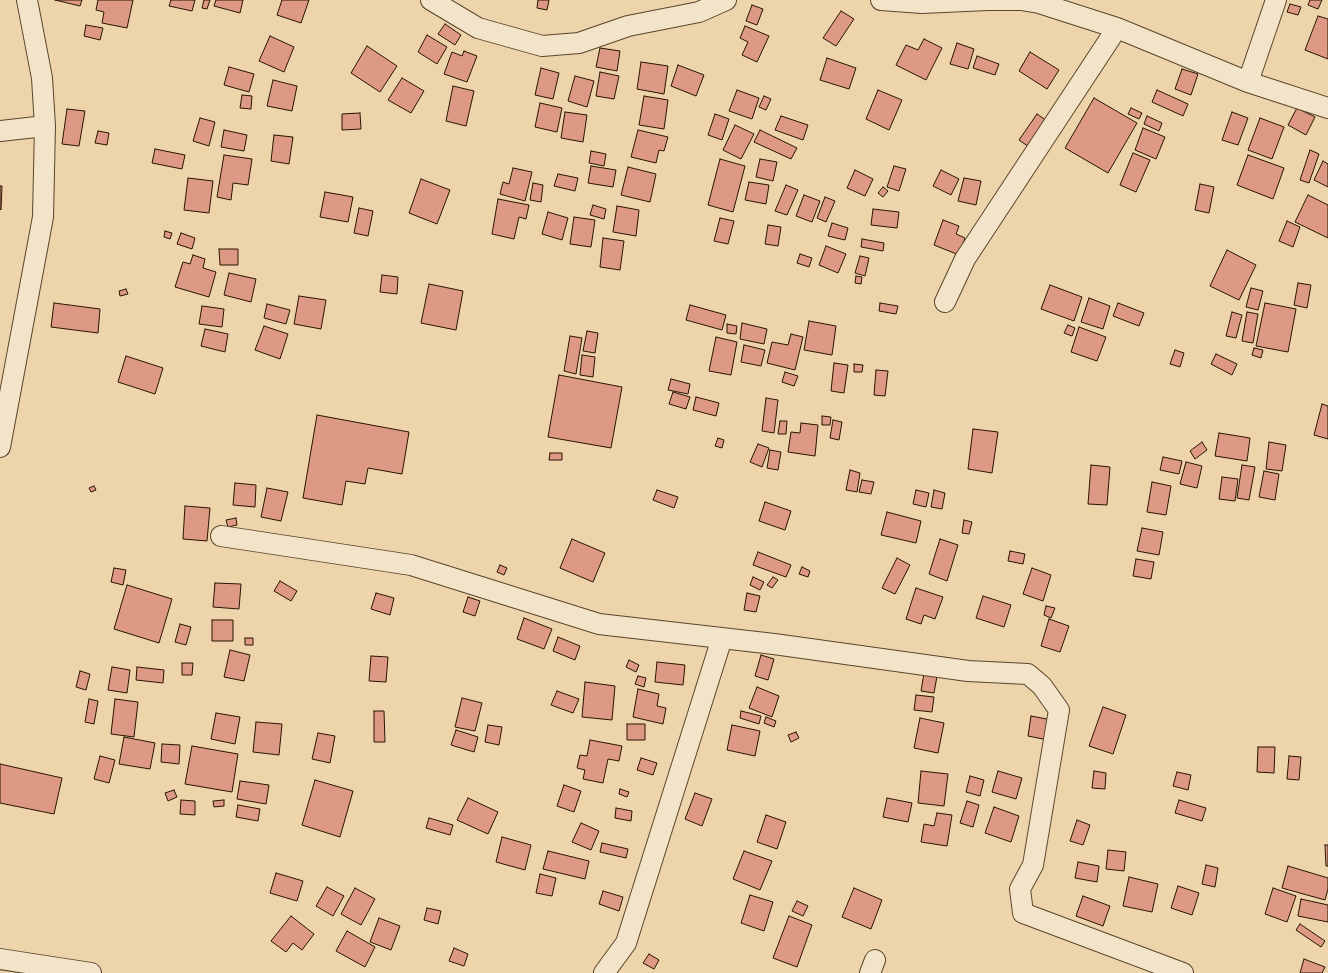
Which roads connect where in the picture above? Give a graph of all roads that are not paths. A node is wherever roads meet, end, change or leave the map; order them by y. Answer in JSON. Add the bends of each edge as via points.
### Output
{"nodes":[{"id":1,"x":27,"y":0,"type":"edge"},
{"id":2,"x":430,"y":0,"type":"edge"},
{"id":3,"x":726,"y":0,"type":"edge"},
{"id":4,"x":881,"y":0,"type":"edge"},
{"id":5,"x":1276,"y":0,"type":"edge"},
{"id":6,"x":1117,"y":28,"type":"junction"},
{"id":7,"x":1248,"y":82,"type":"junction"},
{"id":8,"x":1328,"y":108,"type":"edge"},
{"id":9,"x":45,"y":126,"type":"junction"},
{"id":10,"x":0,"y":131,"type":"edge"},
{"id":11,"x":945,"y":302,"type":"dead end"},
{"id":12,"x":0,"y":446,"type":"edge"},
{"id":13,"x":221,"y":536,"type":"dead end"},
{"id":14,"x":722,"y":638,"type":"junction"},
{"id":15,"x":0,"y":959,"type":"edge"},
{"id":16,"x":91,"y":973,"type":"edge"},
{"id":17,"x":604,"y":973,"type":"edge"},
{"id":18,"x":1183,"y":973,"type":"edge"}],
"edges":[{"from":1,"to":9,"type":"street","via":[[42,78]]},
{"from":2,"to":3,"type":"street","via":[[478,28],[542,46],[579,43],[628,26],[699,12]]},
{"from":4,"to":6,"type":"street","via":[[922,3],[1021,0]]},
{"from":5,"to":7,"type":"street"},
{"from":6,"to":7,"type":"street"},
{"from":6,"to":11,"type":"street","via":[[965,258]]},
{"from":7,"to":8,"type":"street"},
{"from":9,"to":10,"type":"street"},
{"from":9,"to":12,"type":"street","via":[[43,217]]},
{"from":13,"to":14,"type":"street","via":[[411,565],[599,624]]},
{"from":14,"to":17,"type":"street","via":[[626,943]]},
{"from":14,"to":18,"type":"street","via":[[968,671],[1028,674],[1042,686],[1059,710],[1034,865],[1020,889],[1023,914]]},
{"from":15,"to":16,"type":"street"}]}
